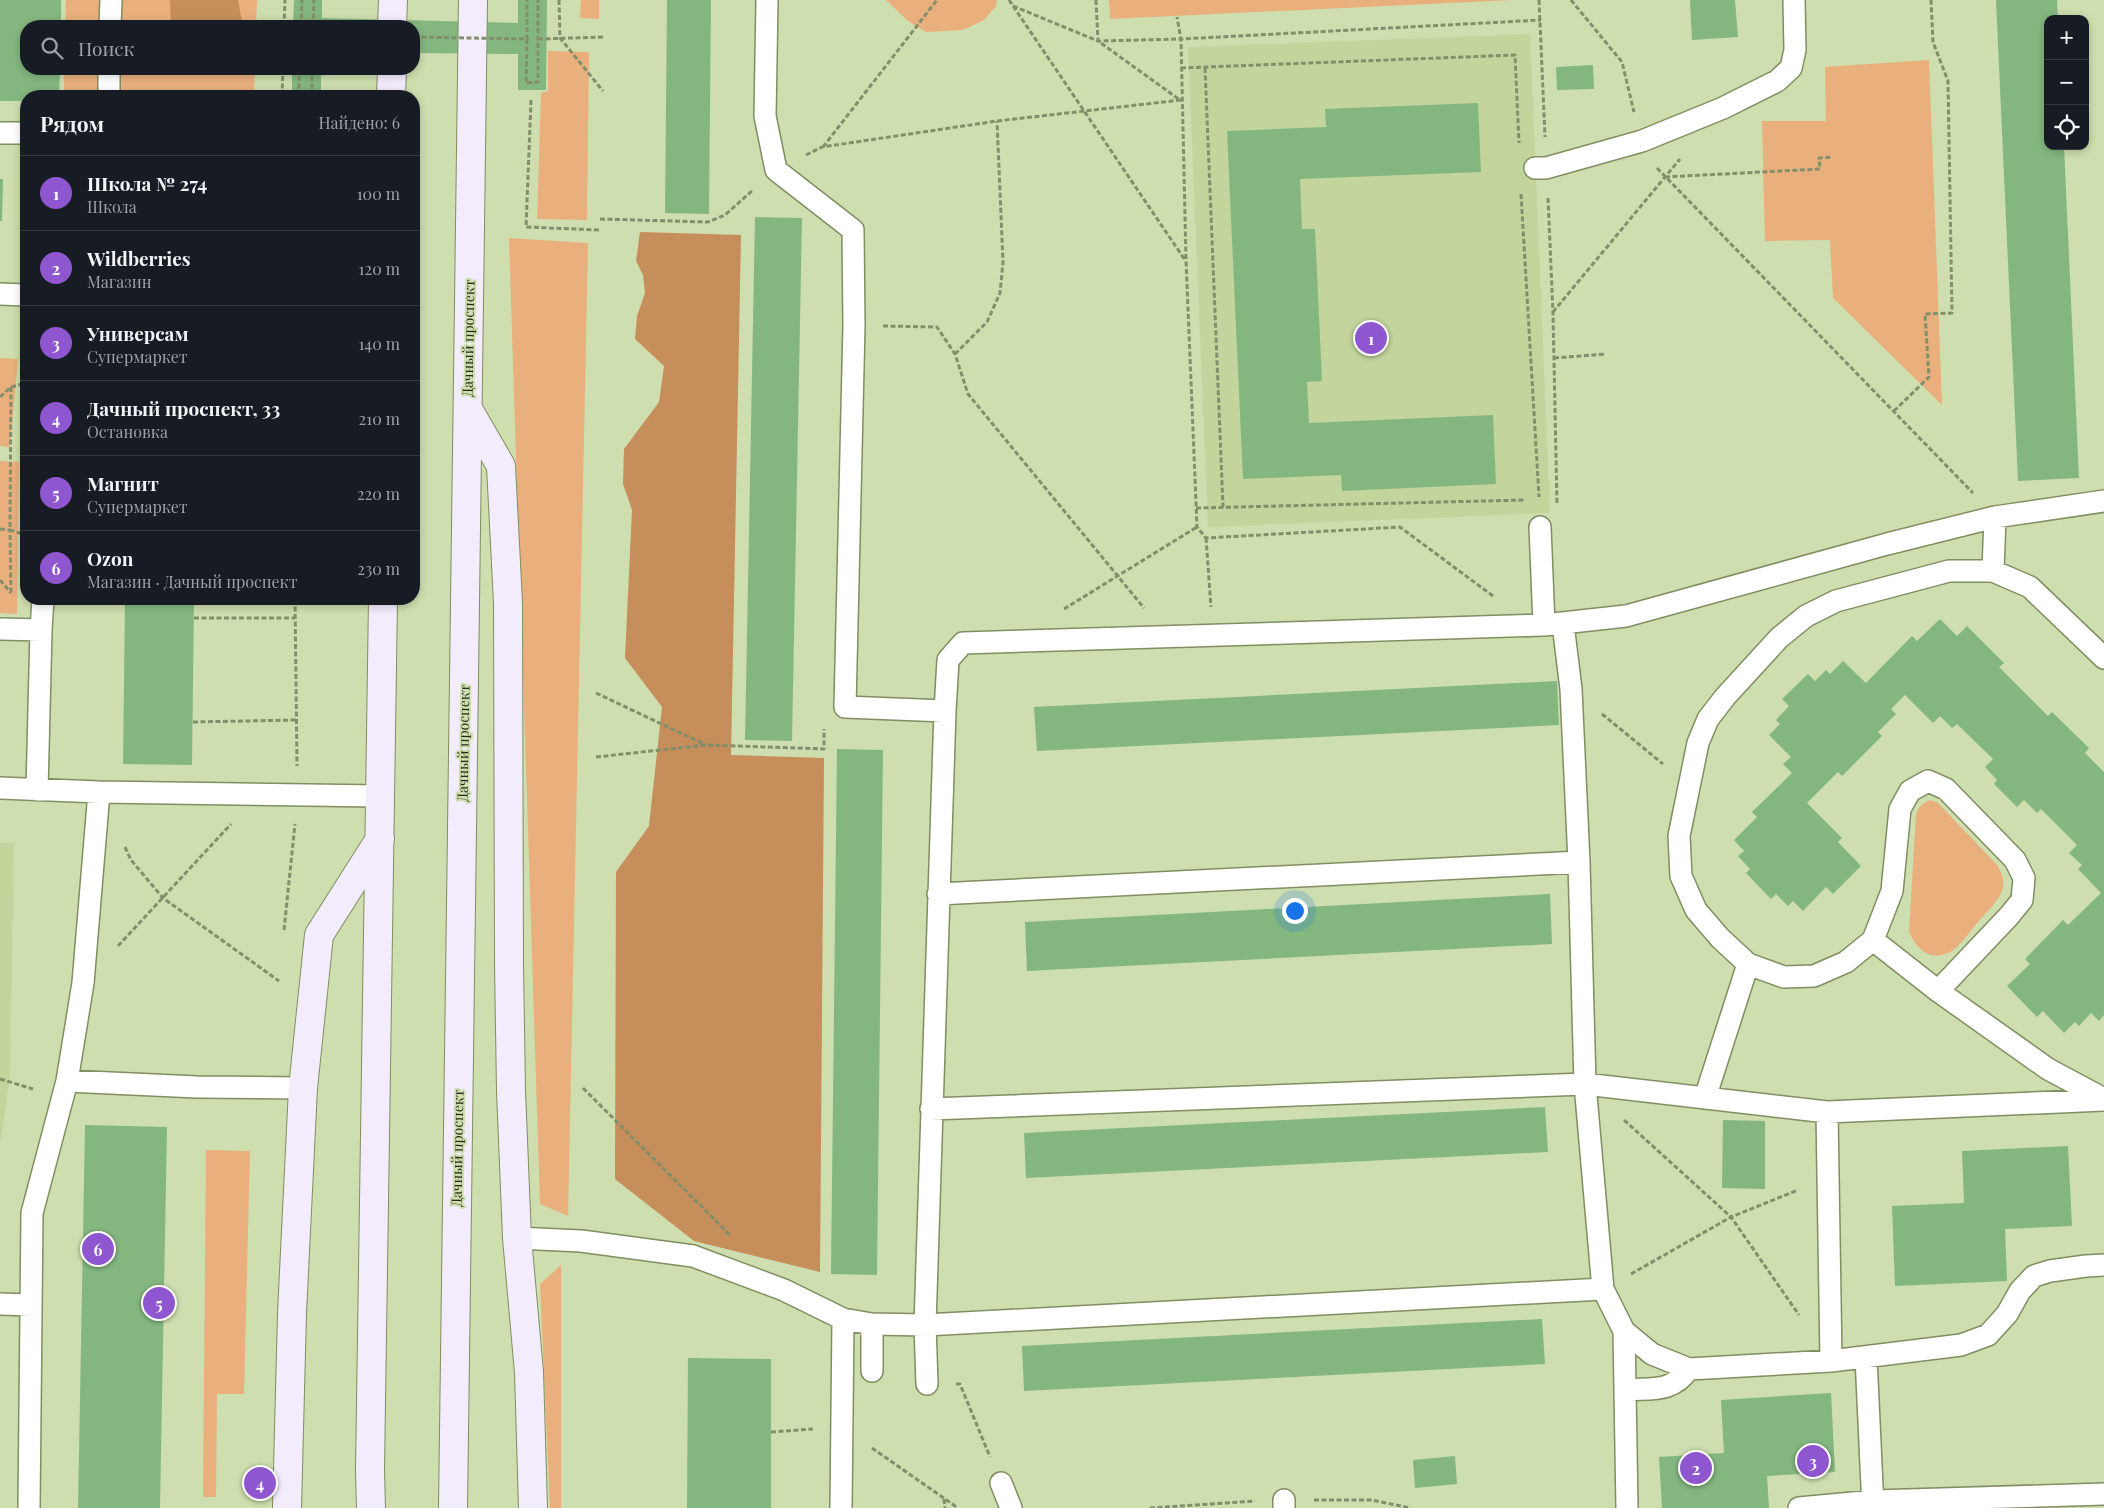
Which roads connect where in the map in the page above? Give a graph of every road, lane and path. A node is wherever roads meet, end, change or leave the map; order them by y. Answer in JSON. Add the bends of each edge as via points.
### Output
{"nodes":[{"id":1,"x":111,"y":0,"type":"edge"},
{"id":2,"x":285,"y":0,"type":"edge"},
{"id":3,"x":302,"y":0,"type":"edge"},
{"id":4,"x":314,"y":0,"type":"edge"},
{"id":5,"x":393,"y":0,"type":"edge"},
{"id":6,"x":473,"y":0,"type":"edge"},
{"id":7,"x":527,"y":0,"type":"edge"},
{"id":8,"x":538,"y":0,"type":"edge"},
{"id":9,"x":559,"y":0,"type":"edge"},
{"id":10,"x":767,"y":0,"type":"edge"},
{"id":11,"x":937,"y":0,"type":"edge"},
{"id":12,"x":1009,"y":0,"type":"edge"},
{"id":13,"x":1096,"y":0,"type":"edge"},
{"id":14,"x":1539,"y":0,"type":"edge"},
{"id":15,"x":1571,"y":0,"type":"edge"},
{"id":16,"x":1794,"y":0,"type":"edge"},
{"id":17,"x":1931,"y":0,"type":"edge"},
{"id":18,"x":1013,"y":6,"type":"junction"},
{"id":19,"x":1177,"y":17,"type":"dead end"},
{"id":20,"x":110,"y":20,"type":"edge"},
{"id":21,"x":284,"y":20,"type":"edge"},
{"id":22,"x":301,"y":20,"type":"edge"},
{"id":23,"x":313,"y":20,"type":"edge"},
{"id":24,"x":392,"y":20,"type":"edge"},
{"id":25,"x":1541,"y":20,"type":"junction"},
{"id":26,"x":420,"y":37,"type":"edge"},
{"id":27,"x":606,"y":37,"type":"dead end"},
{"id":28,"x":560,"y":38,"type":"junction"},
{"id":29,"x":526,"y":39,"type":"junction"},
{"id":30,"x":1181,"y":39,"type":"junction"},
{"id":31,"x":538,"y":40,"type":"junction"},
{"id":32,"x":1098,"y":41,"type":"junction"},
{"id":33,"x":1181,"y":68,"type":"junction"},
{"id":34,"x":1205,"y":68,"type":"junction"},
{"id":35,"x":109,"y":75,"type":"edge"},
{"id":36,"x":283,"y":75,"type":"edge"},
{"id":37,"x":300,"y":75,"type":"edge"},
{"id":38,"x":312,"y":75,"type":"edge"},
{"id":39,"x":392,"y":75,"type":"edge"},
{"id":40,"x":109,"y":90,"type":"edge"},
{"id":41,"x":282,"y":90,"type":"edge"},
{"id":42,"x":299,"y":90,"type":"edge"},
{"id":43,"x":312,"y":90,"type":"edge"},
{"id":44,"x":391,"y":90,"type":"edge"},
{"id":45,"x":603,"y":91,"type":"dead end"},
{"id":46,"x":531,"y":100,"type":"dead end"},
{"id":47,"x":1181,"y":100,"type":"junction"},
{"id":48,"x":1085,"y":112,"type":"junction"},
{"id":49,"x":1636,"y":117,"type":"dead end"},
{"id":50,"x":997,"y":121,"type":"junction"},
{"id":51,"x":0,"y":133,"type":"edge"},
{"id":52,"x":20,"y":133,"type":"edge"},
{"id":53,"x":822,"y":147,"type":"junction"},
{"id":54,"x":1519,"y":150,"type":"dead end"},
{"id":55,"x":1683,"y":155,"type":"dead end"},
{"id":56,"x":1832,"y":157,"type":"dead end"},
{"id":57,"x":1652,"y":162,"type":"dead end"},
{"id":58,"x":1541,"y":168,"type":"junction"},
{"id":59,"x":776,"y":170,"type":"junction"},
{"id":60,"x":1665,"y":177,"type":"junction"},
{"id":61,"x":1521,"y":189,"type":"dead end"},
{"id":62,"x":600,"y":219,"type":"dead end"},
{"id":63,"x":600,"y":230,"type":"dead end"},
{"id":64,"x":1186,"y":260,"type":"junction"},
{"id":65,"x":0,"y":294,"type":"edge"},
{"id":66,"x":20,"y":296,"type":"edge"},
{"id":67,"x":1553,"y":313,"type":"junction"},
{"id":68,"x":854,"y":326,"type":"junction"},
{"id":69,"x":955,"y":354,"type":"junction"},
{"id":70,"x":1606,"y":354,"type":"dead end"},
{"id":71,"x":1554,"y":358,"type":"junction"},
{"id":72,"x":20,"y":385,"type":"edge"},
{"id":73,"x":11,"y":387,"type":"junction"},
{"id":74,"x":0,"y":397,"type":"edge"},
{"id":75,"x":468,"y":408,"type":"junction"},
{"id":76,"x":1894,"y":411,"type":"junction"},
{"id":77,"x":1977,"y":497,"type":"dead end"},
{"id":78,"x":1529,"y":500,"type":"dead end"},
{"id":79,"x":1539,"y":500,"type":"dead end"},
{"id":80,"x":2104,"y":501,"type":"edge"},
{"id":81,"x":1557,"y":506,"type":"dead end"},
{"id":82,"x":1196,"y":508,"type":"junction"},
{"id":83,"x":1223,"y":508,"type":"junction"},
{"id":84,"x":1995,"y":517,"type":"junction"},
{"id":85,"x":1540,"y":526,"type":"dead end"},
{"id":86,"x":1197,"y":527,"type":"junction"},
{"id":87,"x":0,"y":530,"type":"edge"},
{"id":88,"x":10,"y":530,"type":"junction"},
{"id":89,"x":20,"y":534,"type":"edge"},
{"id":90,"x":1206,"y":538,"type":"junction"},
{"id":91,"x":1993,"y":571,"type":"junction"},
{"id":92,"x":1116,"y":575,"type":"junction"},
{"id":93,"x":11,"y":593,"type":"dead end"},
{"id":94,"x":1499,"y":601,"type":"dead end"},
{"id":95,"x":43,"y":605,"type":"edge"},
{"id":96,"x":383,"y":605,"type":"edge"},
{"id":97,"x":194,"y":618,"type":"dead end"},
{"id":98,"x":295,"y":618,"type":"dead end"},
{"id":99,"x":1553,"y":624,"type":"junction"},
{"id":100,"x":0,"y":629,"type":"edge"},
{"id":101,"x":41,"y":630,"type":"junction"},
{"id":102,"x":1213,"y":635,"type":"junction"},
{"id":103,"x":1150,"y":637,"type":"junction"},
{"id":104,"x":1035,"y":641,"type":"junction"},
{"id":105,"x":2104,"y":658,"type":"edge"},
{"id":106,"x":596,"y":693,"type":"dead end"},
{"id":107,"x":845,"y":707,"type":"junction"},
{"id":108,"x":945,"y":711,"type":"junction"},
{"id":109,"x":1599,"y":712,"type":"dead end"},
{"id":110,"x":296,"y":720,"type":"dead end"},
{"id":111,"x":193,"y":722,"type":"dead end"},
{"id":112,"x":706,"y":746,"type":"junction"},
{"id":113,"x":596,"y":757,"type":"dead end"},
{"id":114,"x":1667,"y":767,"type":"dead end"},
{"id":115,"x":0,"y":788,"type":"edge"},
{"id":116,"x":37,"y":790,"type":"junction"},
{"id":117,"x":99,"y":792,"type":"junction"},
{"id":118,"x":380,"y":796,"type":"junction"},
{"id":119,"x":233,"y":822,"type":"dead end"},
{"id":120,"x":380,"y":840,"type":"junction"},
{"id":121,"x":123,"y":843,"type":"dead end"},
{"id":122,"x":1579,"y":862,"type":"junction"},
{"id":123,"x":938,"y":894,"type":"junction"},
{"id":124,"x":163,"y":898,"type":"junction"},
{"id":125,"x":1873,"y":940,"type":"junction"},
{"id":126,"x":112,"y":952,"type":"dead end"},
{"id":127,"x":1748,"y":964,"type":"junction"},
{"id":128,"x":279,"y":981,"type":"dead end"},
{"id":129,"x":1938,"y":990,"type":"junction"},
{"id":130,"x":0,"y":1080,"type":"edge"},
{"id":131,"x":67,"y":1081,"type":"junction"},
{"id":132,"x":10,"y":1082,"type":"dead end"},
{"id":133,"x":1585,"y":1084,"type":"junction"},
{"id":134,"x":303,"y":1088,"type":"junction"},
{"id":135,"x":583,"y":1088,"type":"dead end"},
{"id":136,"x":1705,"y":1098,"type":"junction"},
{"id":137,"x":2104,"y":1100,"type":"edge"},
{"id":138,"x":931,"y":1109,"type":"junction"},
{"id":139,"x":1827,"y":1112,"type":"junction"},
{"id":140,"x":1621,"y":1118,"type":"dead end"},
{"id":141,"x":1828,"y":1178,"type":"junction"},
{"id":142,"x":1731,"y":1217,"type":"junction"},
{"id":143,"x":517,"y":1238,"type":"junction"},
{"id":144,"x":736,"y":1241,"type":"dead end"},
{"id":145,"x":2104,"y":1265,"type":"edge"},
{"id":146,"x":1603,"y":1289,"type":"junction"},
{"id":147,"x":0,"y":1304,"type":"edge"},
{"id":148,"x":31,"y":1305,"type":"junction"},
{"id":149,"x":843,"y":1319,"type":"junction"},
{"id":150,"x":872,"y":1324,"type":"junction"},
{"id":151,"x":925,"y":1325,"type":"junction"},
{"id":152,"x":1624,"y":1331,"type":"junction"},
{"id":153,"x":1866,"y":1357,"type":"junction"},
{"id":154,"x":1831,"y":1361,"type":"junction"},
{"id":155,"x":1689,"y":1369,"type":"junction"},
{"id":156,"x":872,"y":1371,"type":"dead end"},
{"id":157,"x":927,"y":1384,"type":"joint"},
{"id":158,"x":1626,"y":1390,"type":"junction"},
{"id":159,"x":842,"y":1427,"type":"junction"},
{"id":160,"x":771,"y":1432,"type":"dead end"},
{"id":161,"x":865,"y":1443,"type":"dead end"},
{"id":162,"x":1001,"y":1483,"type":"joint"},
{"id":163,"x":2104,"y":1494,"type":"edge"},
{"id":164,"x":453,"y":1497,"type":"edge"},
{"id":165,"x":944,"y":1499,"type":"junction"},
{"id":166,"x":1874,"y":1504,"type":"edge"},
{"id":167,"x":29,"y":1508,"type":"edge"},
{"id":168,"x":287,"y":1508,"type":"edge"},
{"id":169,"x":371,"y":1508,"type":"edge"},
{"id":170,"x":533,"y":1508,"type":"edge"},
{"id":171,"x":842,"y":1508,"type":"edge"},
{"id":172,"x":945,"y":1508,"type":"edge"},
{"id":173,"x":958,"y":1508,"type":"edge"},
{"id":174,"x":1011,"y":1508,"type":"edge"},
{"id":175,"x":1627,"y":1508,"type":"edge"},
{"id":176,"x":1799,"y":1508,"type":"edge"}],
"edges":[{"from":1,"to":20,"type":"lane"},
{"from":2,"to":21,"type":"path"},
{"from":3,"to":22,"type":"path"},
{"from":4,"to":23,"type":"path"},
{"from":5,"to":24,"type":"main road"},
{"from":6,"to":75,"type":"main road","name":"Дачный проспект"},
{"from":7,"to":29,"type":"path","bridge":true},
{"from":8,"to":31,"type":"path"},
{"from":9,"to":28,"type":"path"},
{"from":10,"to":59,"type":"lane","via":[[765,116]]},
{"from":11,"to":53,"type":"path"},
{"from":12,"to":18,"type":"path"},
{"from":13,"to":32,"type":"path"},
{"from":14,"to":25,"type":"path"},
{"from":15,"to":49,"type":"path","via":[[1622,62]]},
{"from":16,"to":58,"type":"lane","via":[[1795,50],[1791,68],[1777,81],[1723,108],[1642,141]]},
{"from":17,"to":76,"type":"path","via":[[1933,42],[1948,81],[1952,313],[1925,314],[1929,377]]},
{"from":18,"to":32,"type":"path"},
{"from":18,"to":48,"type":"path"},
{"from":19,"to":30,"type":"path"},
{"from":25,"to":30,"type":"path"},
{"from":25,"to":58,"type":"path"},
{"from":26,"to":29,"type":"path","bridge":true},
{"from":27,"to":28,"type":"path"},
{"from":28,"to":31,"type":"path"},
{"from":28,"to":45,"type":"path"},
{"from":29,"to":31,"type":"path","via":[[526,83],[538,82]]},
{"from":30,"to":32,"type":"path"},
{"from":30,"to":33,"type":"path"},
{"from":32,"to":47,"type":"path"},
{"from":33,"to":34,"type":"path"},
{"from":33,"to":47,"type":"path"},
{"from":34,"to":54,"type":"path","via":[[1515,55]]},
{"from":34,"to":83,"type":"path"},
{"from":35,"to":40,"type":"lane"},
{"from":36,"to":41,"type":"path"},
{"from":37,"to":42,"type":"path"},
{"from":38,"to":43,"type":"path"},
{"from":39,"to":44,"type":"main road"},
{"from":46,"to":63,"type":"path","via":[[526,227]]},
{"from":47,"to":48,"type":"path"},
{"from":47,"to":64,"type":"path"},
{"from":48,"to":50,"type":"path"},
{"from":48,"to":64,"type":"path"},
{"from":50,"to":53,"type":"path"},
{"from":50,"to":69,"type":"path","via":[[1003,262],[1000,293],[987,322]]},
{"from":51,"to":52,"type":"lane"},
{"from":53,"to":59,"type":"path"},
{"from":55,"to":60,"type":"path"},
{"from":56,"to":60,"type":"path","via":[[1819,158],[1820,169]]},
{"from":57,"to":60,"type":"path"},
{"from":58,"to":67,"type":"path"},
{"from":59,"to":62,"type":"path","via":[[725,215],[708,222]]},
{"from":59,"to":68,"type":"lane","via":[[853,230]]},
{"from":60,"to":67,"type":"path"},
{"from":60,"to":76,"type":"path"},
{"from":61,"to":79,"type":"path"},
{"from":64,"to":82,"type":"path"},
{"from":65,"to":66,"type":"lane"},
{"from":67,"to":71,"type":"path"},
{"from":68,"to":69,"type":"path","via":[[937,327]]},
{"from":68,"to":107,"type":"lane"},
{"from":69,"to":92,"type":"path","via":[[968,394]]},
{"from":70,"to":71,"type":"path"},
{"from":71,"to":81,"type":"path"},
{"from":72,"to":73,"type":"path"},
{"from":73,"to":74,"type":"path"},
{"from":73,"to":88,"type":"path"},
{"from":75,"to":143,"type":"main road","via":[[501,466],[508,603],[509,964]]},
{"from":75,"to":164,"type":"main road","name":"Дачный проспект"},
{"from":76,"to":77,"type":"path"},
{"from":78,"to":83,"type":"path"},
{"from":80,"to":84,"type":"lane"},
{"from":82,"to":83,"type":"path"},
{"from":82,"to":86,"type":"path"},
{"from":84,"to":91,"type":"lane"},
{"from":84,"to":99,"type":"lane","via":[[1626,616]]},
{"from":85,"to":99,"type":"lane"},
{"from":86,"to":90,"type":"path"},
{"from":86,"to":92,"type":"path"},
{"from":87,"to":88,"type":"path"},
{"from":88,"to":89,"type":"path"},
{"from":88,"to":93,"type":"path"},
{"from":90,"to":94,"type":"path","via":[[1400,527]]},
{"from":90,"to":102,"type":"path"},
{"from":91,"to":105,"type":"lane","via":[[2030,587]]},
{"from":91,"to":127,"type":"lane","via":[[1949,571],[1836,601],[1806,616],[1779,638],[1708,719],[1698,743],[1679,836],[1682,876],[1696,910]]},
{"from":92,"to":103,"type":"path","via":[[1148,613]]},
{"from":92,"to":104,"type":"path","via":[[1049,618]]},
{"from":95,"to":101,"type":"lane"},
{"from":96,"to":118,"type":"main road"},
{"from":97,"to":98,"type":"path"},
{"from":99,"to":102,"type":"lane"},
{"from":99,"to":122,"type":"lane","via":[[1571,689]]},
{"from":100,"to":101,"type":"lane"},
{"from":101,"to":116,"type":"lane"},
{"from":102,"to":103,"type":"lane"},
{"from":103,"to":104,"type":"lane"},
{"from":104,"to":108,"type":"lane","via":[[963,643],[948,660]]},
{"from":106,"to":112,"type":"path"},
{"from":107,"to":108,"type":"lane"},
{"from":107,"to":112,"type":"path","via":[[825,706],[824,749]]},
{"from":108,"to":123,"type":"lane"},
{"from":109,"to":114,"type":"path"},
{"from":110,"to":111,"type":"path"},
{"from":112,"to":113,"type":"path"},
{"from":115,"to":116,"type":"lane"},
{"from":116,"to":117,"type":"lane"},
{"from":117,"to":118,"type":"lane"},
{"from":117,"to":131,"type":"lane","via":[[83,982]]},
{"from":118,"to":120,"type":"main road"},
{"from":119,"to":124,"type":"path"},
{"from":120,"to":134,"type":"main road","via":[[319,935]]},
{"from":120,"to":169,"type":"main road"},
{"from":121,"to":124,"type":"path","via":[[131,860]]},
{"from":122,"to":123,"type":"lane"},
{"from":122,"to":133,"type":"lane"},
{"from":123,"to":138,"type":"lane"},
{"from":124,"to":126,"type":"path"},
{"from":124,"to":128,"type":"path"},
{"from":125,"to":127,"type":"lane","via":[[1846,962],[1814,976],[1784,977]]},
{"from":125,"to":129,"type":"lane"},
{"from":125,"to":129,"type":"lane","via":[[1892,891],[1900,809],[1910,791],[1928,781],[1946,789],[2015,860],[2024,878],[2022,900]]},
{"from":127,"to":136,"type":"lane"},
{"from":129,"to":137,"type":"lane","via":[[2048,1069]]},
{"from":130,"to":132,"type":"path"},
{"from":131,"to":134,"type":"lane"},
{"from":131,"to":148,"type":"lane","via":[[32,1213]]},
{"from":133,"to":136,"type":"lane"},
{"from":133,"to":138,"type":"lane"},
{"from":133,"to":146,"type":"lane"},
{"from":134,"to":168,"type":"main road"},
{"from":135,"to":144,"type":"path"},
{"from":136,"to":139,"type":"lane"},
{"from":137,"to":139,"type":"lane"},
{"from":138,"to":151,"type":"lane"},
{"from":139,"to":141,"type":"lane"},
{"from":140,"to":142,"type":"path"},
{"from":141,"to":142,"type":"path"},
{"from":141,"to":154,"type":"lane"},
{"from":142,"to":146,"type":"path"},
{"from":142,"to":154,"type":"path"},
{"from":143,"to":149,"type":"lane","via":[[581,1241],[693,1256],[784,1290]]},
{"from":143,"to":170,"type":"main road","via":[[529,1372]]},
{"from":145,"to":153,"type":"lane","via":[[2034,1276],[1988,1336],[1962,1345]]},
{"from":146,"to":151,"type":"lane"},
{"from":146,"to":152,"type":"lane"},
{"from":147,"to":148,"type":"lane"},
{"from":148,"to":167,"type":"lane"},
{"from":149,"to":150,"type":"lane"},
{"from":149,"to":159,"type":"lane"},
{"from":150,"to":151,"type":"lane"},
{"from":150,"to":156,"type":"lane"},
{"from":151,"to":157,"type":"lane"},
{"from":152,"to":155,"type":"lane","via":[[1652,1354]]},
{"from":152,"to":158,"type":"lane"},
{"from":153,"to":154,"type":"lane"},
{"from":153,"to":166,"type":"lane"},
{"from":154,"to":155,"type":"lane"},
{"from":155,"to":158,"type":"lane","via":[[1681,1380],[1670,1386]]},
{"from":157,"to":162,"type":"path","via":[[960,1384]]},
{"from":158,"to":175,"type":"lane"},
{"from":159,"to":160,"type":"path"},
{"from":159,"to":171,"type":"lane"},
{"from":161,"to":165,"type":"path"},
{"from":162,"to":174,"type":"lane"},
{"from":163,"to":166,"type":"lane"},
{"from":165,"to":172,"type":"path"},
{"from":165,"to":173,"type":"path"},
{"from":166,"to":176,"type":"lane"}]}
